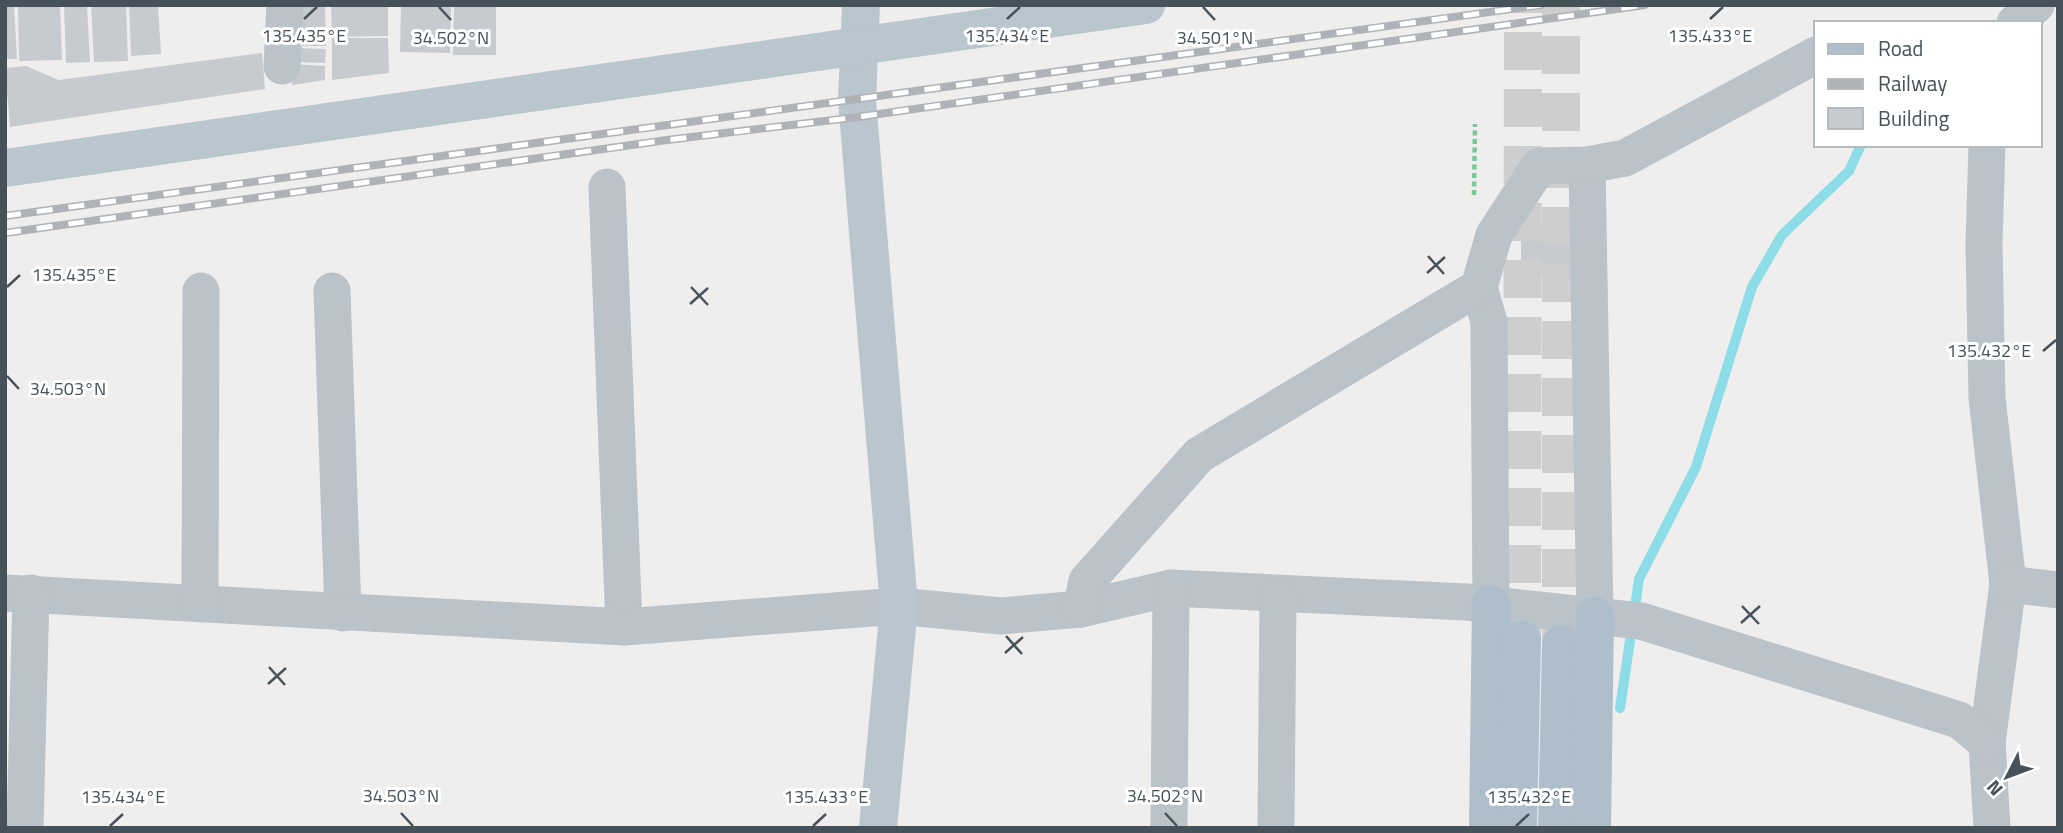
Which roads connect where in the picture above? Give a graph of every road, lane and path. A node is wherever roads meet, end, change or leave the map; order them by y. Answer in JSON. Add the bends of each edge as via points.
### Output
{"nodes":[{"id":1,"x":285,"y":5,"type":"edge"},
{"id":2,"x":861,"y":5,"type":"edge"},
{"id":3,"x":1146,"y":5,"type":"edge"},
{"id":4,"x":2036,"y":5,"type":"edge"},
{"id":5,"x":2017,"y":21,"type":"edge"},
{"id":6,"x":858,"y":48,"type":"junction"},
{"id":7,"x":1814,"y":56,"type":"edge"},
{"id":8,"x":282,"y":66,"type":"dead end"},
{"id":9,"x":1475,"y":124,"type":"dead end"},
{"id":10,"x":1987,"y":147,"type":"edge"},
{"id":11,"x":1587,"y":165,"type":"junction"},
{"id":12,"x":5,"y":168,"type":"edge"},
{"id":13,"x":607,"y":187,"type":"dead end"},
{"id":14,"x":1475,"y":195,"type":"dead end"},
{"id":15,"x":1479,"y":287,"type":"junction"},
{"id":16,"x":201,"y":291,"type":"dead end"},
{"id":17,"x":332,"y":291,"type":"dead end"},
{"id":18,"x":2008,"y":584,"type":"junction"},
{"id":19,"x":1171,"y":588,"type":"junction"},
{"id":20,"x":2058,"y":590,"type":"edge"},
{"id":21,"x":18,"y":593,"type":"edge"},
{"id":22,"x":1278,"y":594,"type":"junction"},
{"id":23,"x":200,"y":604,"type":"junction"},
{"id":24,"x":1491,"y":604,"type":"junction"},
{"id":25,"x":898,"y":606,"type":"junction"},
{"id":26,"x":1082,"y":609,"type":"junction"},
{"id":27,"x":343,"y":613,"type":"junction"},
{"id":28,"x":1595,"y":616,"type":"junction"},
{"id":29,"x":624,"y":627,"type":"junction"},
{"id":30,"x":1522,"y":640,"type":"tunnel mouth"},
{"id":31,"x":1561,"y":644,"type":"tunnel mouth"},
{"id":32,"x":1987,"y":743,"type":"junction"},
{"id":33,"x":25,"y":828,"type":"edge"},
{"id":34,"x":878,"y":828,"type":"edge"},
{"id":35,"x":1169,"y":828,"type":"edge"},
{"id":36,"x":1276,"y":828,"type":"edge"},
{"id":37,"x":1488,"y":828,"type":"edge"},
{"id":38,"x":1518,"y":828,"type":"edge"},
{"id":39,"x":1557,"y":828,"type":"edge"},
{"id":40,"x":1591,"y":828,"type":"edge"},
{"id":41,"x":1992,"y":828,"type":"edge"}],
"edges":[{"from":1,"to":8,"type":"street"},
{"from":2,"to":6,"type":"street"},
{"from":3,"to":6,"type":"street"},
{"from":4,"to":5,"type":"street"},
{"from":6,"to":12,"type":"street"},
{"from":6,"to":25,"type":"street","via":[[858,109]]},
{"from":7,"to":11,"type":"street","via":[[1625,158]]},
{"from":9,"to":14,"type":"path"},
{"from":10,"to":18,"type":"street","via":[[1987,398]]},
{"from":11,"to":15,"type":"street","via":[[1539,166],[1493,235]]},
{"from":11,"to":28,"type":"street"},
{"from":13,"to":29,"type":"street"},
{"from":15,"to":24,"type":"street","via":[[1489,322]]},
{"from":15,"to":26,"type":"street","via":[[1199,455],[1087,581]]},
{"from":16,"to":23,"type":"street"},
{"from":17,"to":27,"type":"street"},
{"from":18,"to":20,"type":"street"},
{"from":18,"to":32,"type":"street"},
{"from":19,"to":22,"type":"street"},
{"from":19,"to":26,"type":"street"},
{"from":19,"to":35,"type":"street"},
{"from":21,"to":23,"type":"street"},
{"from":21,"to":33,"type":"street"},
{"from":22,"to":24,"type":"street"},
{"from":22,"to":36,"type":"street"},
{"from":23,"to":27,"type":"street"},
{"from":24,"to":28,"type":"street"},
{"from":24,"to":37,"type":"main road"},
{"from":25,"to":26,"type":"street","via":[[1000,616]]},
{"from":25,"to":29,"type":"street"},
{"from":25,"to":34,"type":"street"},
{"from":27,"to":29,"type":"street"},
{"from":28,"to":32,"type":"street","via":[[1641,621],[1959,720]]},
{"from":28,"to":40,"type":"main road"},
{"from":30,"to":38,"type":"main road"},
{"from":31,"to":39,"type":"main road"},
{"from":32,"to":41,"type":"street"}]}
